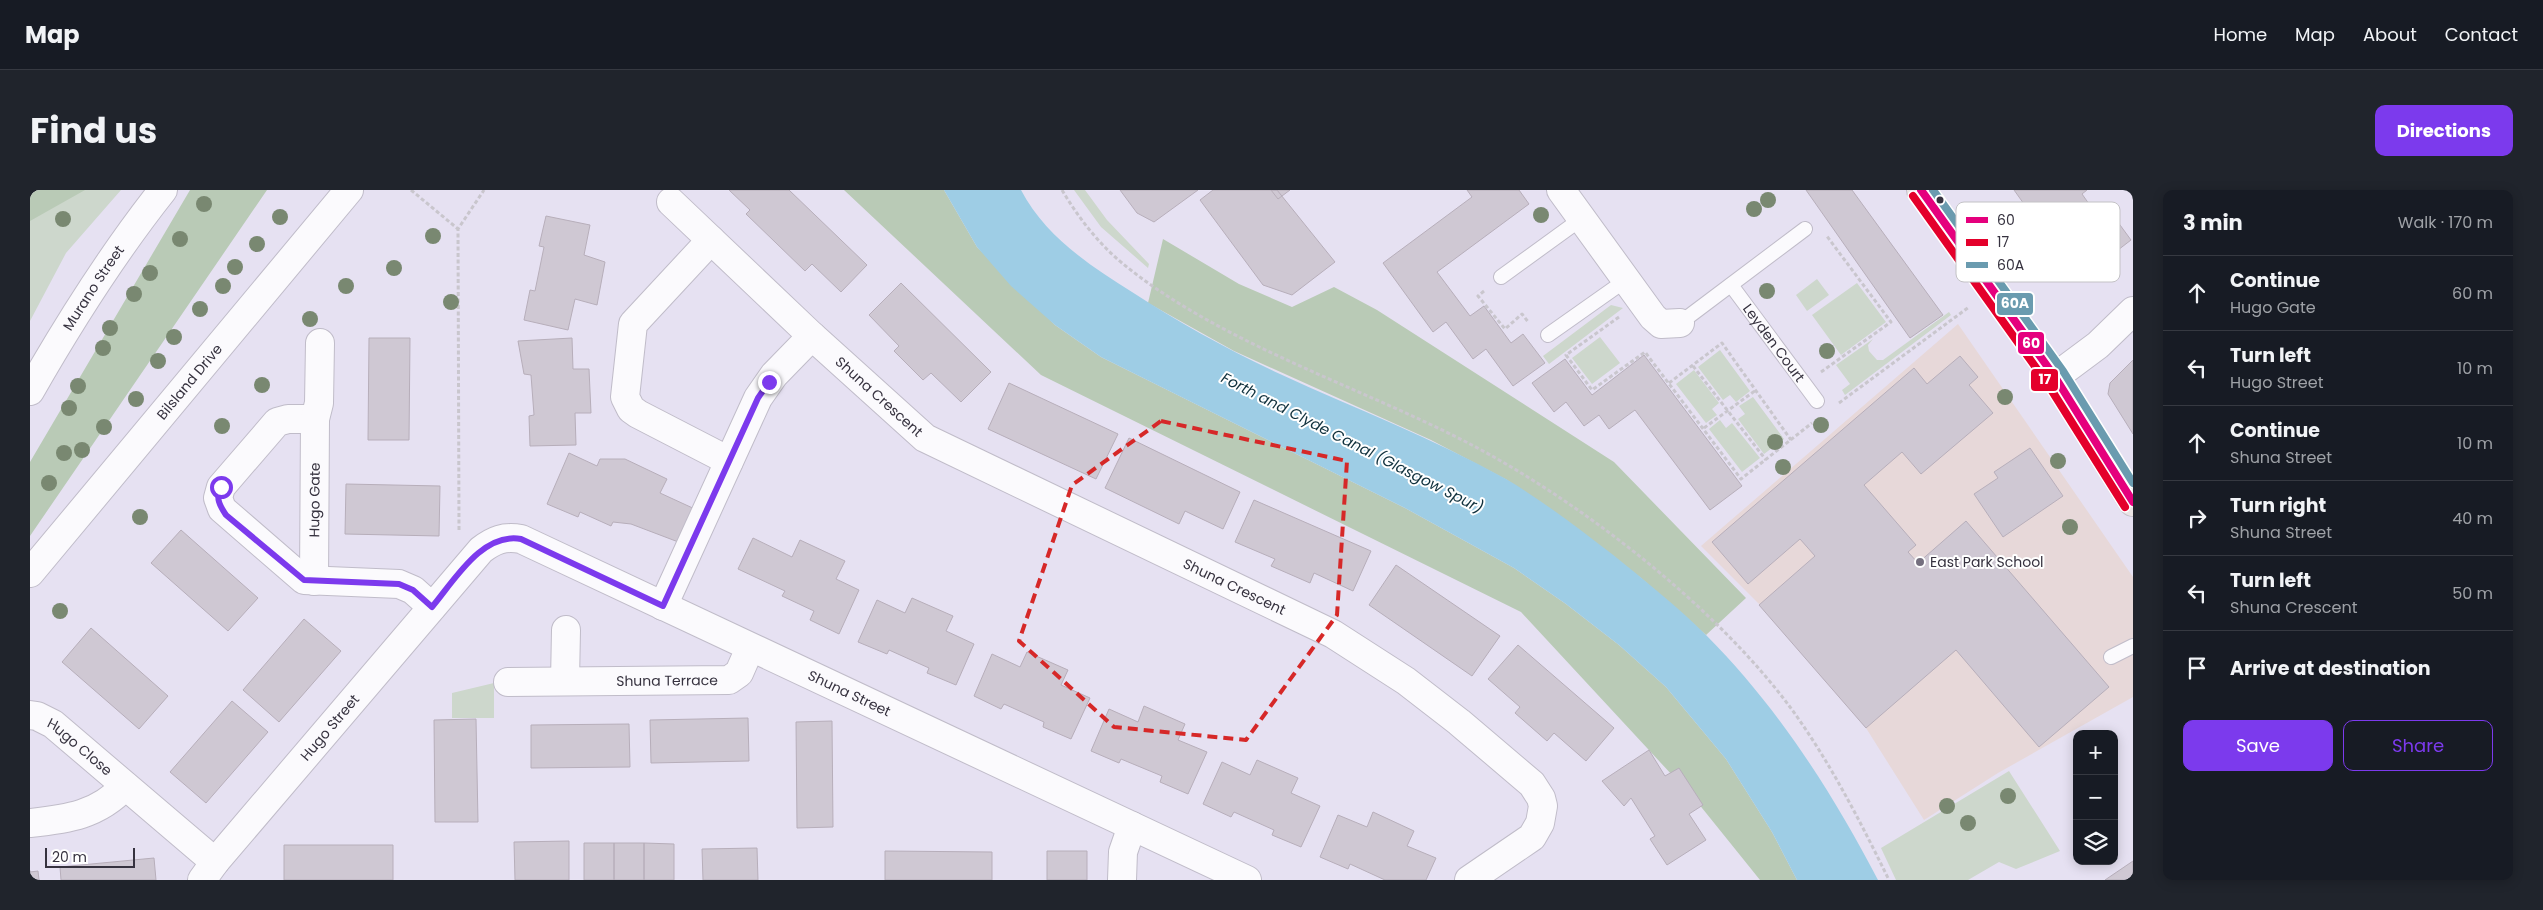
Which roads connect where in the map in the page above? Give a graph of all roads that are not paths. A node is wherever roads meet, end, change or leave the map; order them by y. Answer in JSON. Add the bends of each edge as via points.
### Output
{"nodes":[{"id":1,"x":163,"y":190,"type":"edge"},
{"id":2,"x":349,"y":190,"type":"edge"},
{"id":3,"x":1561,"y":190,"type":"edge"},
{"id":4,"x":1921,"y":190,"type":"edge"},
{"id":5,"x":671,"y":202,"type":"dead end"},
{"id":6,"x":1581,"y":219,"type":"junction"},
{"id":7,"x":1805,"y":230,"type":"road end"},
{"id":8,"x":1956,"y":238,"type":"edge"},
{"id":9,"x":711,"y":240,"type":"junction"},
{"id":10,"x":1501,"y":277,"type":"road end"},
{"id":11,"x":1626,"y":280,"type":"junction"},
{"id":12,"x":1988,"y":282,"type":"edge"},
{"id":13,"x":1732,"y":285,"type":"junction"},
{"id":14,"x":2133,"y":311,"type":"edge"},
{"id":15,"x":1680,"y":323,"type":"joint"},
{"id":16,"x":1548,"y":335,"type":"road end"},
{"id":17,"x":812,"y":336,"type":"junction"},
{"id":18,"x":320,"y":343,"type":"dead end"},
{"id":19,"x":2055,"y":377,"type":"junction"},
{"id":20,"x":30,"y":391,"type":"edge"},
{"id":21,"x":1817,"y":401,"type":"road end"},
{"id":22,"x":315,"y":419,"type":"junction"},
{"id":23,"x":729,"y":461,"type":"junction"},
{"id":24,"x":2133,"y":502,"type":"edge"},
{"id":25,"x":30,"y":573,"type":"edge"},
{"id":26,"x":459,"y":576,"type":"joint"},
{"id":27,"x":314,"y":581,"type":"junction"},
{"id":28,"x":663,"y":606,"type":"junction"},
{"id":29,"x":432,"y":607,"type":"junction"},
{"id":30,"x":566,"y":630,"type":"dead end"},
{"id":31,"x":2133,"y":646,"type":"edge"},
{"id":32,"x":750,"y":648,"type":"junction"},
{"id":33,"x":2111,"y":657,"type":"dead end"},
{"id":34,"x":565,"y":681,"type":"junction"},
{"id":35,"x":508,"y":682,"type":"dead end"},
{"id":36,"x":30,"y":715,"type":"edge"},
{"id":37,"x":125,"y":786,"type":"junction"},
{"id":38,"x":30,"y":823,"type":"edge"},
{"id":39,"x":1132,"y":826,"type":"junction"},
{"id":40,"x":208,"y":871,"type":"edge"},
{"id":41,"x":1122,"y":880,"type":"edge"},
{"id":42,"x":1247,"y":880,"type":"edge"},
{"id":43,"x":1469,"y":880,"type":"edge"}],
"edges":[{"from":1,"to":20,"type":"street","name":"Murano Street","via":[[66,328]]},
{"from":2,"to":25,"type":"street","name":"Bilsland Drive"},
{"from":3,"to":6,"type":"street"},
{"from":4,"to":8,"type":"main road"},
{"from":5,"to":9,"type":"street","name":"Shuna Crescent"},
{"from":6,"to":10,"type":"lane"},
{"from":6,"to":11,"type":"street"},
{"from":7,"to":13,"type":"lane"},
{"from":9,"to":17,"type":"street","name":"Shuna Crescent"},
{"from":9,"to":23,"type":"street","via":[[633,324],[625,397],[631,409],[638,414]]},
{"from":11,"to":15,"type":"street","via":[[1661,324]]},
{"from":11,"to":16,"type":"lane"},
{"from":12,"to":19,"type":"main road"},
{"from":13,"to":15,"type":"lane"},
{"from":13,"to":21,"type":"lane","name":"Leyden Court"},
{"from":14,"to":19,"type":"street","via":[[2098,346]]},
{"from":17,"to":23,"type":"street","via":[[763,389]]},
{"from":17,"to":43,"type":"street","name":"Shuna Crescent","via":[[935,445],[1333,634],[1406,681],[1459,722],[1532,784],[1543,806],[1540,823],[1532,836]]},
{"from":18,"to":22,"type":"street","name":"Hugo Gate","via":[[319,402]]},
{"from":19,"to":24,"type":"main road"},
{"from":22,"to":27,"type":"street","name":"Hugo Gate"},
{"from":22,"to":27,"type":"street","via":[[288,419],[272,426],[225,480],[218,498],[226,515],[300,577]]},
{"from":23,"to":28,"type":"street"},
{"from":26,"to":28,"type":"street","name":"Shuna Street","via":[[487,545],[512,537]]},
{"from":26,"to":29,"type":"street","name":"Hugo Street"},
{"from":27,"to":29,"type":"street","via":[[399,584],[413,590]]},
{"from":28,"to":32,"type":"street","name":"Shuna Street"},
{"from":29,"to":40,"type":"street","name":"Hugo Street"},
{"from":30,"to":34,"type":"street"},
{"from":31,"to":33,"type":"lane"},
{"from":32,"to":34,"type":"street","name":"Shuna Terrace","via":[[739,673],[729,680]]},
{"from":32,"to":39,"type":"street","name":"Shuna Street"},
{"from":34,"to":35,"type":"street","name":"Shuna Terrace"},
{"from":36,"to":37,"type":"street","name":"Hugo Close","via":[[53,724]]},
{"from":37,"to":38,"type":"street","name":"Hugo Close","via":[[95,810],[71,819]]},
{"from":37,"to":40,"type":"street","name":"Hugo Close"},
{"from":39,"to":41,"type":"street","via":[[1122,852]]},
{"from":39,"to":42,"type":"street","name":"Shuna Street"}]}
